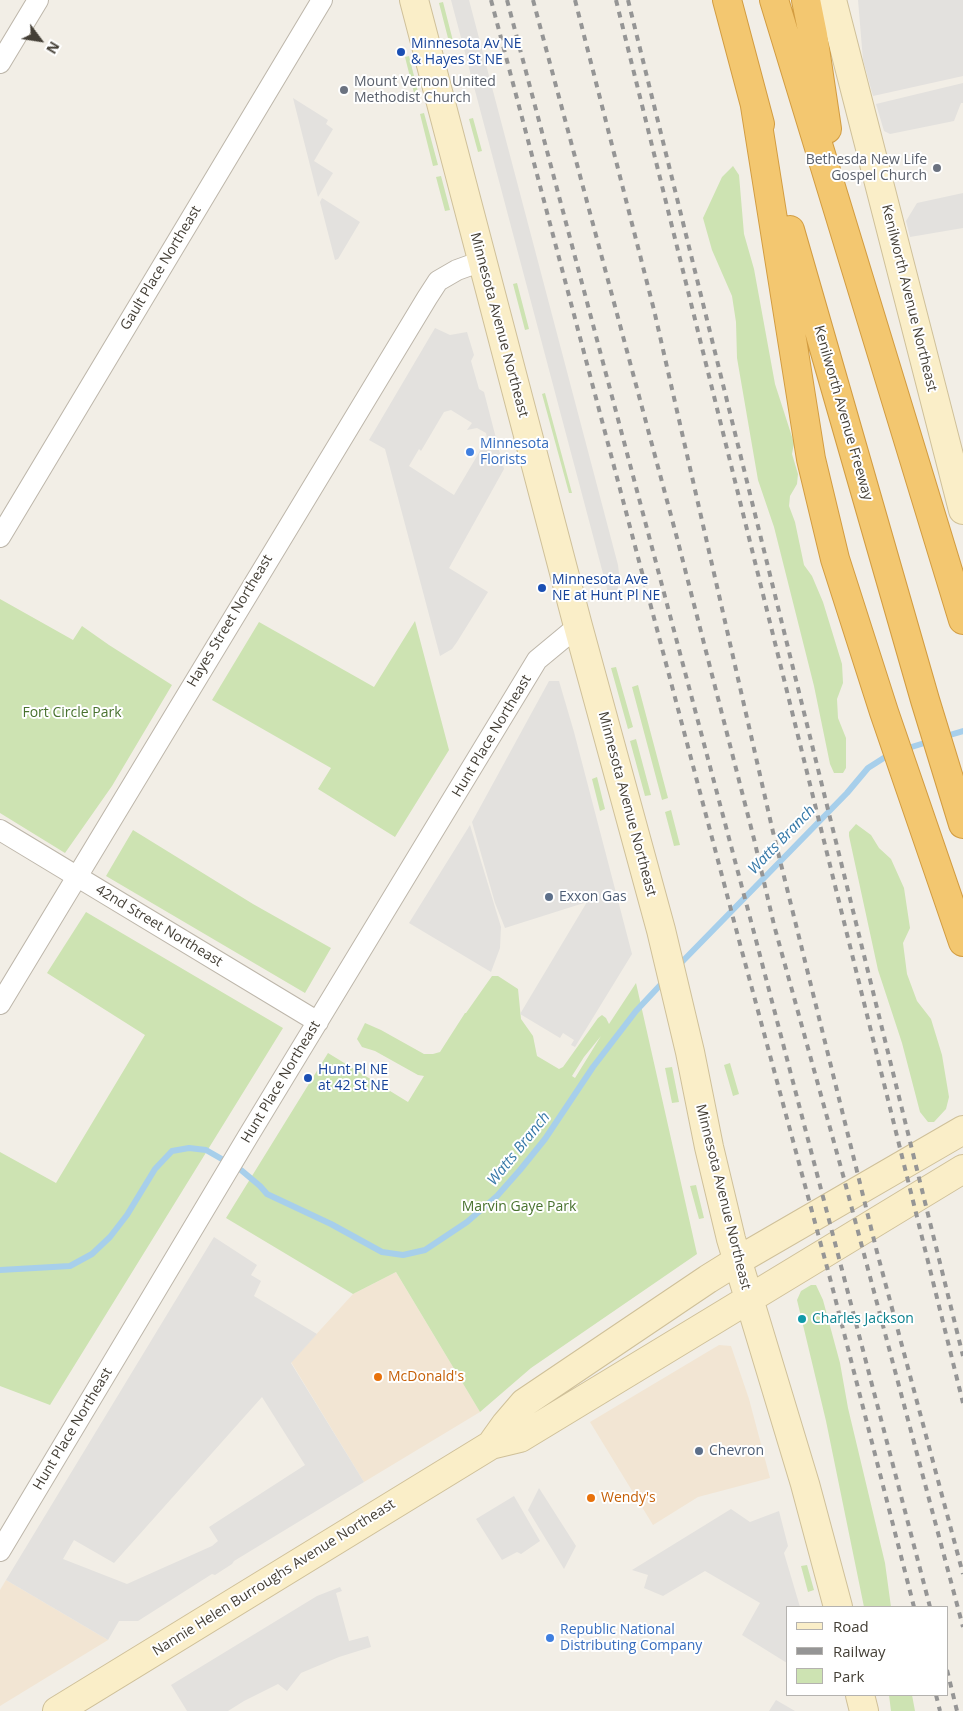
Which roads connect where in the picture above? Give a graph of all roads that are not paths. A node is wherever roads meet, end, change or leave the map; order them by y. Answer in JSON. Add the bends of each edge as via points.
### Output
{"nodes":[{"id":1,"x":38,"y":0,"type":"edge"},
{"id":2,"x":322,"y":0,"type":"edge"},
{"id":3,"x":414,"y":0,"type":"edge"},
{"id":4,"x":727,"y":0,"type":"edge"},
{"id":5,"x":774,"y":0,"type":"edge"},
{"id":6,"x":806,"y":0,"type":"edge"},
{"id":7,"x":832,"y":0,"type":"edge"},
{"id":8,"x":0,"y":63,"type":"edge"},
{"id":9,"x":755,"y":106,"type":"junction"},
{"id":10,"x":842,"y":224,"type":"junction"},
{"id":11,"x":482,"y":261,"type":"junction"},
{"id":12,"x":963,"y":510,"type":"edge"},
{"id":13,"x":0,"y":537,"type":"edge"},
{"id":14,"x":963,"y":620,"type":"edge"},
{"id":15,"x":578,"y":626,"type":"junction"},
{"id":16,"x":963,"y":824,"type":"edge"},
{"id":17,"x":0,"y":830,"type":"edge"},
{"id":18,"x":76,"y":876,"type":"junction"},
{"id":19,"x":963,"y":940,"type":"edge"},
{"id":20,"x":0,"y":1004,"type":"edge"},
{"id":21,"x":318,"y":1022,"type":"junction"},
{"id":22,"x":963,"y":1130,"type":"edge"},
{"id":23,"x":963,"y":1168,"type":"edge"},
{"id":24,"x":737,"y":1261,"type":"junction"},
{"id":25,"x":748,"y":1298,"type":"junction"},
{"id":26,"x":491,"y":1445,"type":"junction"},
{"id":27,"x":0,"y":1550,"type":"edge"},
{"id":28,"x":838,"y":1606,"type":"edge"},
{"id":29,"x":860,"y":1696,"type":"edge"},
{"id":30,"x":57,"y":1711,"type":"edge"},
{"id":31,"x":864,"y":1711,"type":"edge"}],
"edges":[{"from":1,"to":8,"type":"street"},
{"from":2,"to":13,"type":"street","name":"Gault Place Northeast"},
{"from":3,"to":11,"type":"main road","name":"Minnesota Avenue Northeast"},
{"from":4,"to":9,"type":"highway","name":"Kenilworth Avenue Freeway"},
{"from":5,"to":10,"type":"highway"},
{"from":6,"to":10,"type":"highway"},
{"from":7,"to":12,"type":"main road","name":"Kenilworth Avenue Northeast"},
{"from":9,"to":16,"type":"highway","name":"Kenilworth Avenue Freeway"},
{"from":9,"to":19,"type":"highway","via":[[812,459],[835,559]]},
{"from":10,"to":14,"type":"highway"},
{"from":11,"to":15,"type":"main road","name":"Minnesota Avenue Northeast"},
{"from":11,"to":18,"type":"street","name":"Hayes Street Northeast","via":[[456,270],[438,281]]},
{"from":15,"to":21,"type":"street","name":"Hunt Place Northeast","via":[[537,660]]},
{"from":15,"to":24,"type":"main road","name":"Minnesota Avenue Northeast","via":[[659,920]]},
{"from":17,"to":18,"type":"street","name":"42nd Street Northeast"},
{"from":18,"to":20,"type":"street","name":"Hayes Street Northeast"},
{"from":18,"to":21,"type":"street","name":"42nd Street Northeast"},
{"from":21,"to":27,"type":"street","name":"Hunt Place Northeast"},
{"from":22,"to":24,"type":"main road","name":"Nannie Helen Burroughs Avenue Northeast"},
{"from":23,"to":25,"type":"main road","name":"Nannie Helen Burroughs Avenue Northeast"},
{"from":24,"to":25,"type":"main road","name":"Minnesota Avenue Northeast"},
{"from":24,"to":26,"type":"main road","name":"Nannie Helen Burroughs Avenue Northeast","via":[[524,1403]]},
{"from":25,"to":26,"type":"main road","name":"Nannie Helen Burroughs Avenue Northeast","via":[[520,1438]]},
{"from":25,"to":28,"type":"main road","name":"Minnesota Avenue Northeast","via":[[805,1484]]},
{"from":26,"to":30,"type":"main road","name":"Nannie Helen Burroughs Avenue Northeast"},
{"from":29,"to":31,"type":"main road"}]}
